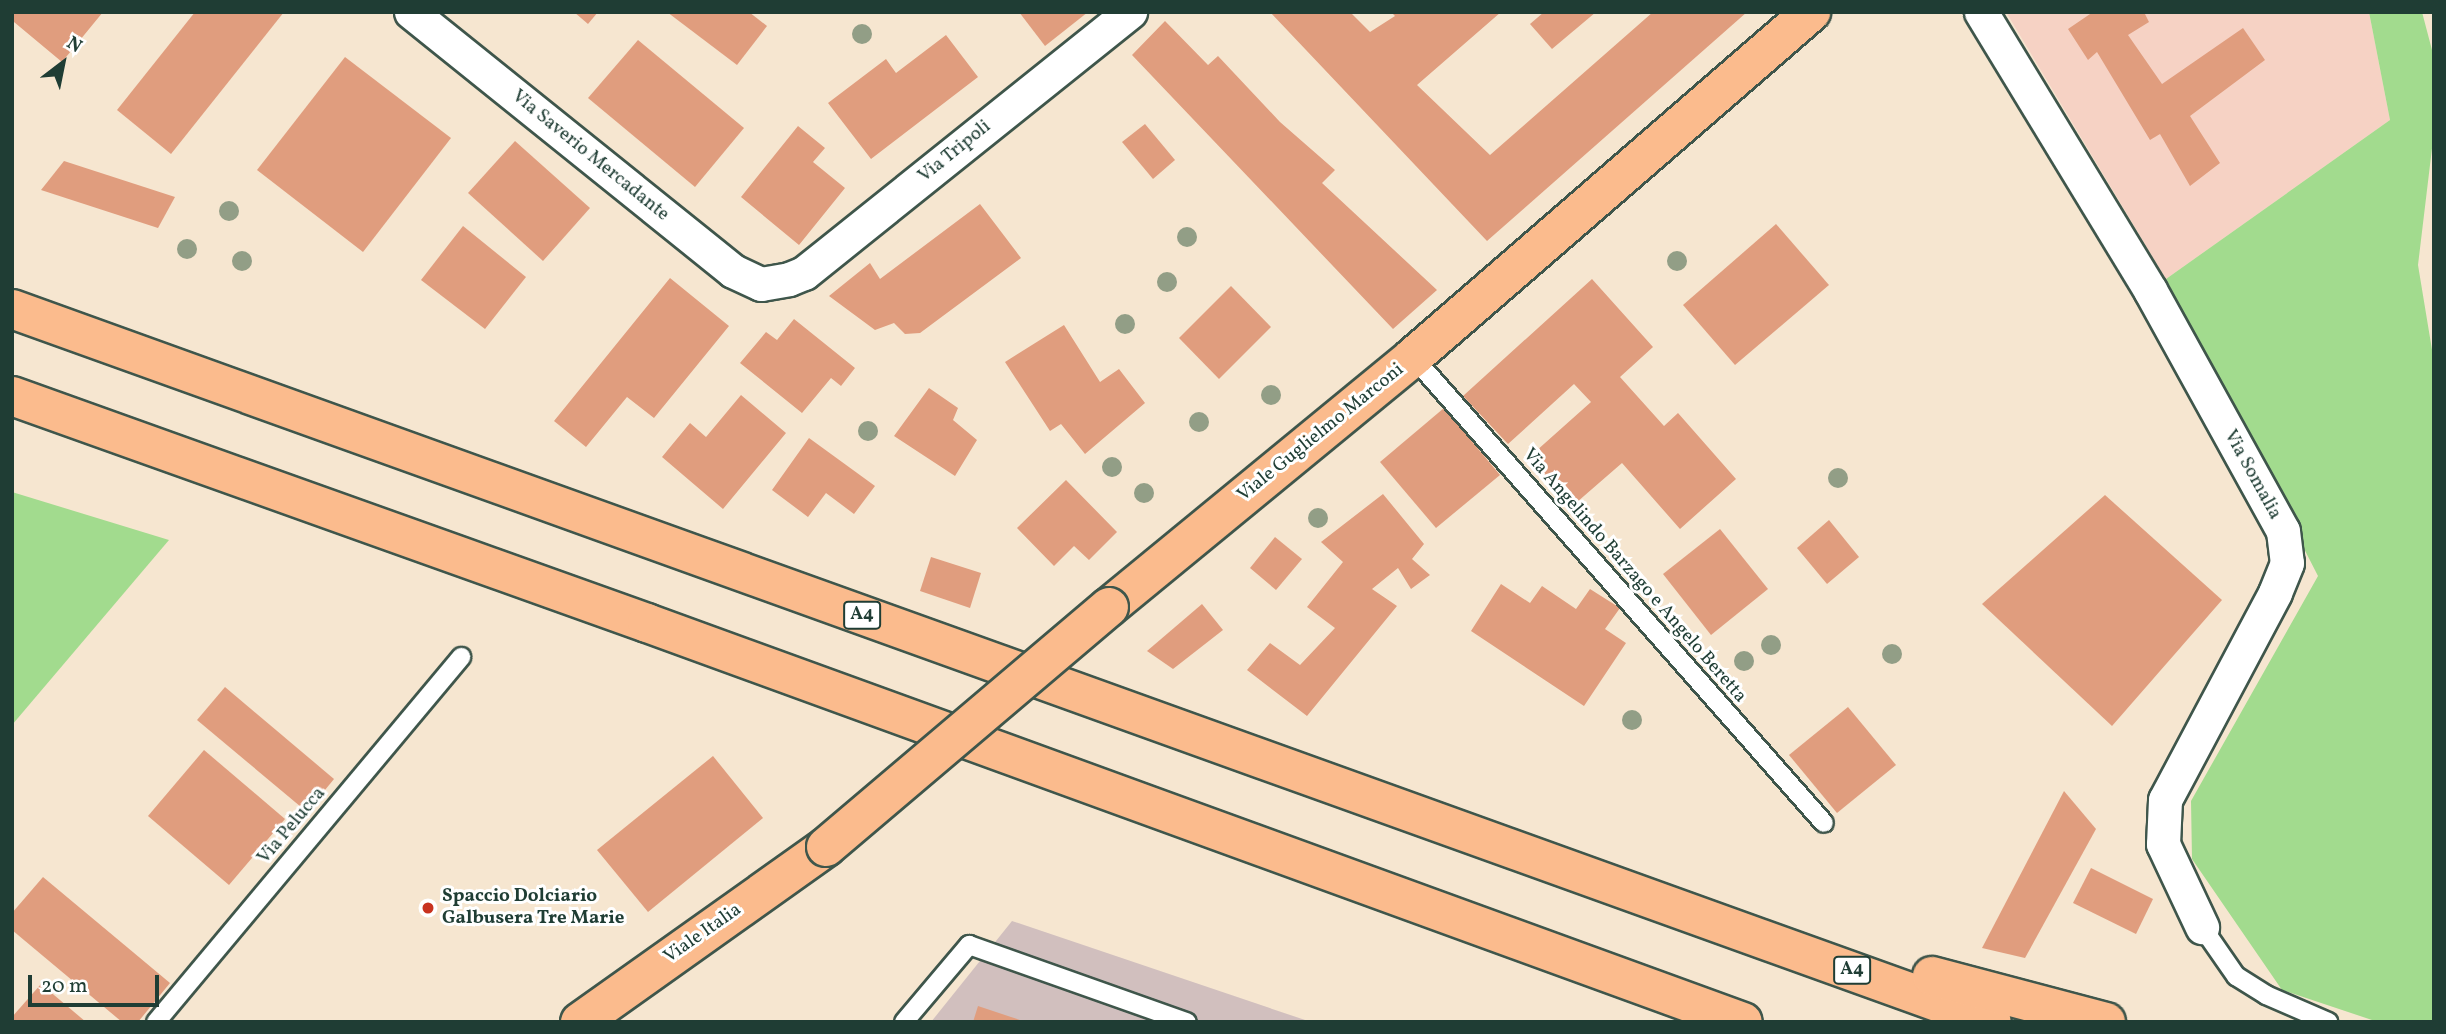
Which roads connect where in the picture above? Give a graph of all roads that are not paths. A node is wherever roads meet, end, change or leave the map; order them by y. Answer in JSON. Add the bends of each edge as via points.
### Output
{"nodes":[{"id":1,"x":411,"y":12,"type":"edge"},
{"id":2,"x":1130,"y":12,"type":"edge"},
{"id":3,"x":1811,"y":12,"type":"edge"},
{"id":4,"x":1981,"y":12,"type":"edge"},
{"id":5,"x":776,"y":283,"type":"joint"},
{"id":6,"x":12,"y":309,"type":"edge"},
{"id":7,"x":1413,"y":357,"type":"junction"},
{"id":8,"x":12,"y":396,"type":"edge"},
{"id":9,"x":461,"y":657,"type":"dead end"},
{"id":10,"x":1824,"y":823,"type":"dead end"},
{"id":11,"x":826,"y":846,"type":"joint"},
{"id":12,"x":1712,"y":919,"type":"junction"},
{"id":13,"x":2203,"y":928,"type":"joint"},
{"id":14,"x":1650,"y":988,"type":"junction"},
{"id":15,"x":156,"y":1022,"type":"edge"},
{"id":16,"x":580,"y":1022,"type":"edge"},
{"id":17,"x":904,"y":1022,"type":"edge"},
{"id":18,"x":1186,"y":1022,"type":"edge"},
{"id":19,"x":1727,"y":1022,"type":"edge"},
{"id":20,"x":1743,"y":1022,"type":"edge"},
{"id":21,"x":1992,"y":1022,"type":"edge"},
{"id":22,"x":2106,"y":1022,"type":"edge"},
{"id":23,"x":2328,"y":1022,"type":"edge"}],
"edges":[{"from":1,"to":5,"type":"street","name":"Via Saverio Mercadante","via":[[733,271],[754,282]]},
{"from":2,"to":5,"type":"street","name":"Via Tripoli","via":[[804,273]]},
{"from":3,"to":7,"type":"main road","name":"Viale Guglielmo Marconi"},
{"from":4,"to":13,"type":"street","name":"Via Somalia","via":[[2150,290],[2283,531],[2287,563],[2275,593],[2165,800],[2164,844]]},
{"from":6,"to":12,"type":"main road","number":"A4"},
{"from":7,"to":10,"type":"lane","name":"Via Angelindo Barzago e Angelo Beretta"},
{"from":7,"to":11,"type":"main road","name":"Viale Guglielmo Marconi","bridge":true},
{"from":8,"to":14,"type":"main road"},
{"from":9,"to":15,"type":"lane","name":"Via Pelucca"},
{"from":11,"to":16,"type":"main road","name":"Viale Italia"},
{"from":12,"to":21,"type":"main road","number":"A4"},
{"from":12,"to":22,"type":"main road"},
{"from":13,"to":23,"type":"lane","name":"Via Somalia","via":[[2236,976],[2266,995]]},
{"from":14,"to":19,"type":"main road"},
{"from":14,"to":20,"type":"main road"},
{"from":17,"to":18,"type":"lane","via":[[969,945]]}]}
